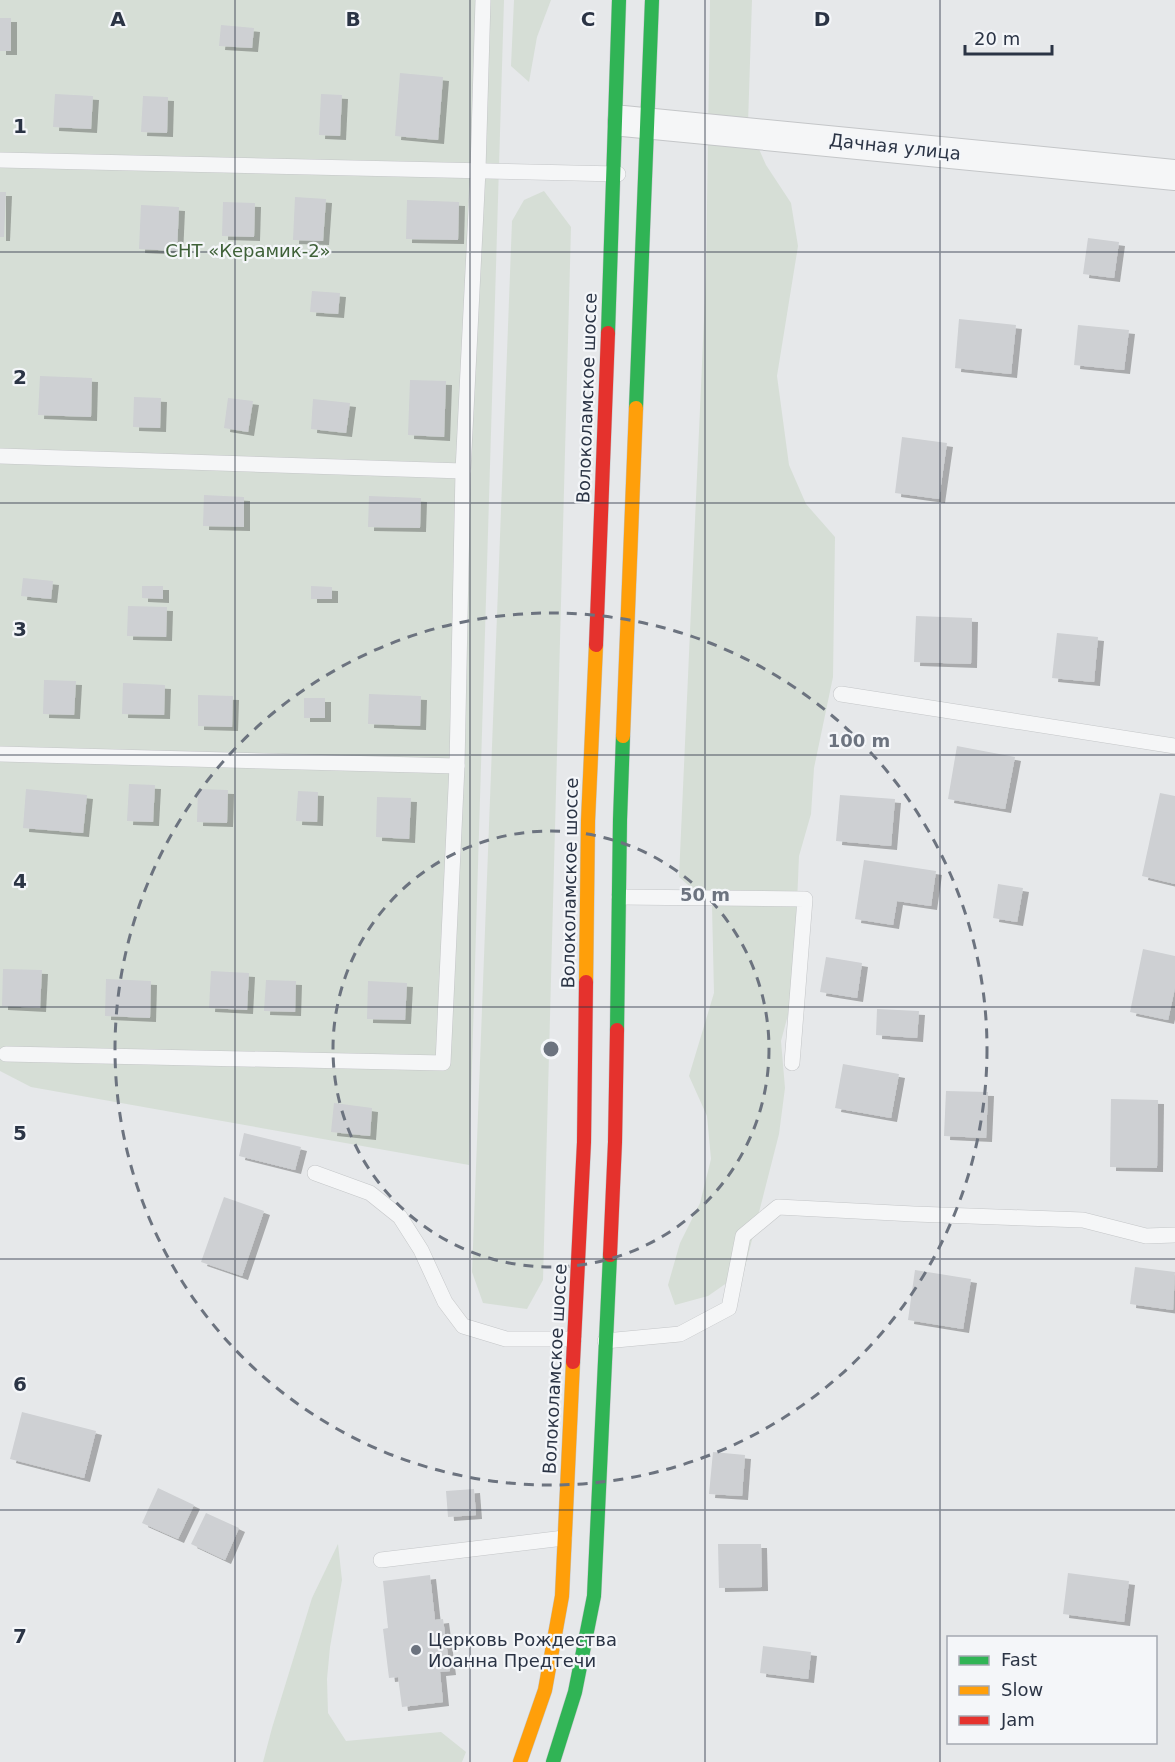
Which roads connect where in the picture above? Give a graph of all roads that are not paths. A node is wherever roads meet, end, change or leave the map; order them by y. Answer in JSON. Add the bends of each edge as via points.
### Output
{"nodes":[{"id":1,"x":483,"y":0,"type":"edge"},
{"id":2,"x":619,"y":0,"type":"edge"},
{"id":3,"x":652,"y":0,"type":"edge"},
{"id":4,"x":614,"y":121,"type":"junction"},
{"id":5,"x":646,"y":124,"type":"junction"},
{"id":6,"x":0,"y":160,"type":"edge"},
{"id":7,"x":478,"y":170,"type":"junction"},
{"id":8,"x":612,"y":173,"type":"junction"},
{"id":9,"x":645,"y":174,"type":"junction"},
{"id":10,"x":1175,"y":175,"type":"edge"},
{"id":11,"x":0,"y":456,"type":"edge"},
{"id":12,"x":463,"y":471,"type":"junction"},
{"id":13,"x":841,"y":694,"type":"dead end"},
{"id":14,"x":1175,"y":746,"type":"edge"},
{"id":15,"x":0,"y":754,"type":"edge"},
{"id":16,"x":457,"y":766,"type":"junction"},
{"id":17,"x":619,"y":897,"type":"junction"},
{"id":18,"x":6,"y":1054,"type":"dead end"},
{"id":19,"x":792,"y":1063,"type":"dead end"},
{"id":20,"x":315,"y":1173,"type":"dead end"},
{"id":21,"x":1175,"y":1235,"type":"edge"},
{"id":22,"x":574,"y":1339,"type":"junction"},
{"id":23,"x":605,"y":1341,"type":"junction"},
{"id":24,"x":564,"y":1538,"type":"junction"},
{"id":25,"x":381,"y":1560,"type":"dead end"},
{"id":26,"x":520,"y":1762,"type":"edge"},
{"id":27,"x":554,"y":1762,"type":"edge"}],
"edges":[{"from":1,"to":7,"type":"lane"},
{"from":2,"to":4,"type":"main road","name":"Волоколамское шоссе"},
{"from":3,"to":5,"type":"main road"},
{"from":4,"to":5,"type":"street","name":"Дачная улица"},
{"from":4,"to":8,"type":"main road","name":"Волоколамское шоссе"},
{"from":5,"to":9,"type":"main road"},
{"from":5,"to":10,"type":"street","name":"Дачная улица"},
{"from":6,"to":7,"type":"lane"},
{"from":7,"to":8,"type":"lane"},
{"from":7,"to":12,"type":"lane"},
{"from":8,"to":9,"type":"lane"},
{"from":8,"to":22,"type":"main road","name":"Волоколамское шоссе","via":[[588,821],[584,1142]]},
{"from":9,"to":17,"type":"main road"},
{"from":11,"to":12,"type":"lane"},
{"from":12,"to":16,"type":"lane"},
{"from":13,"to":14,"type":"lane"},
{"from":15,"to":16,"type":"lane"},
{"from":16,"to":18,"type":"lane","via":[[443,1063]]},
{"from":17,"to":19,"type":"lane","via":[[805,899]]},
{"from":17,"to":23,"type":"main road","via":[[615,1142]]},
{"from":20,"to":22,"type":"lane","via":[[370,1193],[400,1217],[421,1250],[445,1302],[463,1326],[506,1339]]},
{"from":21,"to":23,"type":"lane","via":[[1146,1236],[1083,1220],[778,1207],[743,1236],[729,1308],[680,1334]]},
{"from":22,"to":24,"type":"main road","name":"Волоколамское шоссе"},
{"from":23,"to":27,"type":"main road","via":[[594,1596],[575,1692]]},
{"from":24,"to":25,"type":"lane"},
{"from":24,"to":26,"type":"main road","name":"Волоколамское шоссе","via":[[562,1596],[545,1690]]}]}
